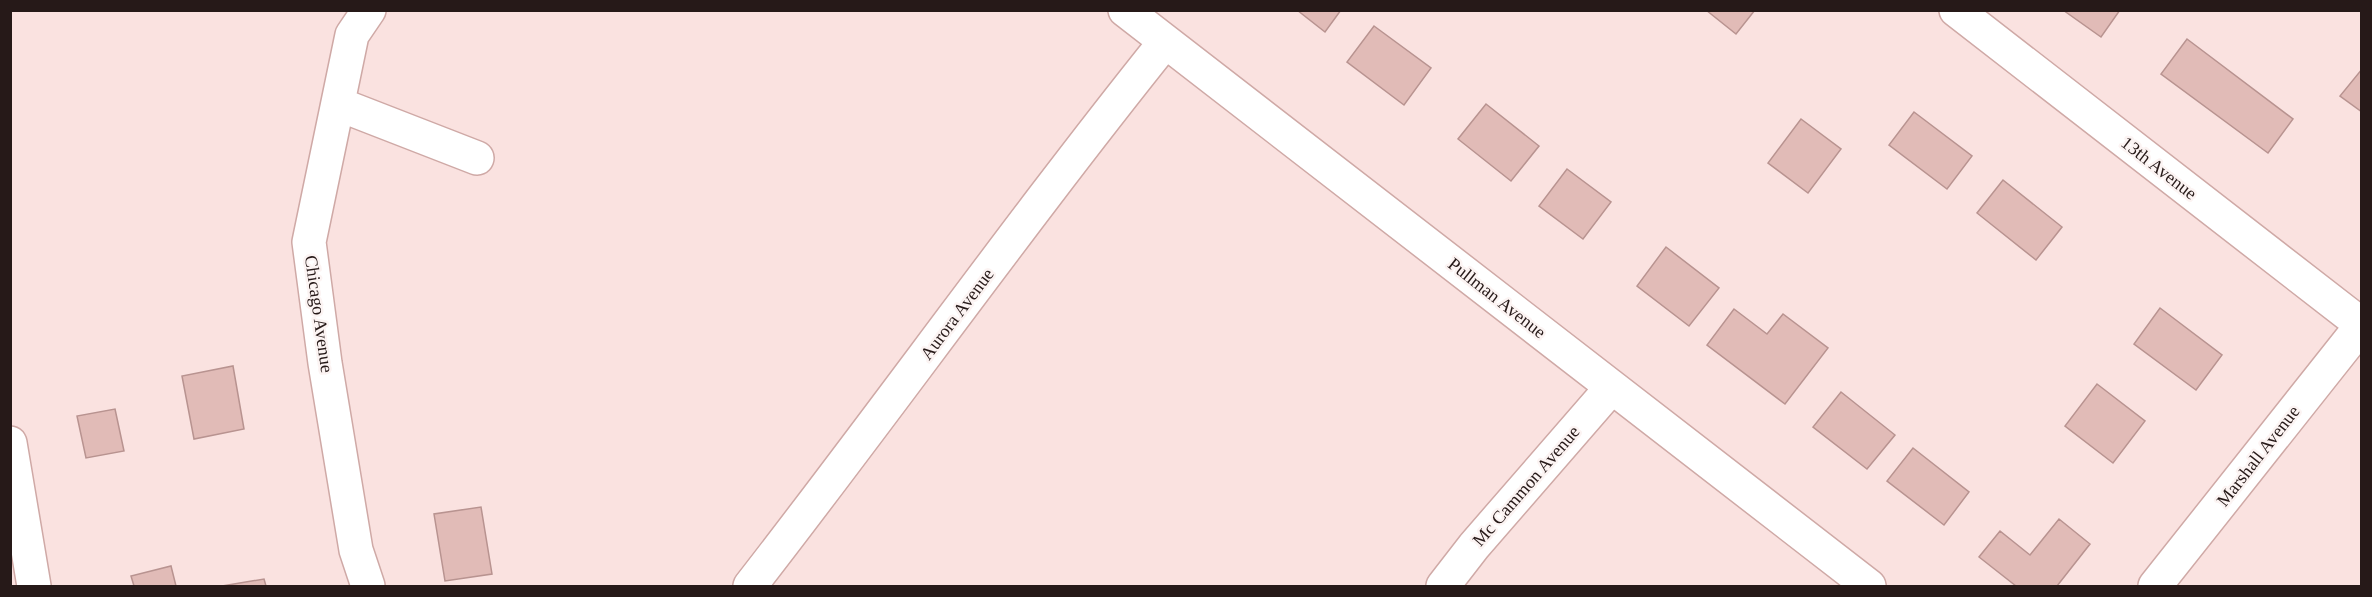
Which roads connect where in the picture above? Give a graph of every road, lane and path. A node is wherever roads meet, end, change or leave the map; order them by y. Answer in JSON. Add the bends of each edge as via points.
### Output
{"nodes":[{"id":1,"x":369,"y":10,"type":"edge"},
{"id":2,"x":1125,"y":10,"type":"edge"},
{"id":3,"x":1956,"y":10,"type":"edge"},
{"id":4,"x":1165,"y":42,"type":"junction"},
{"id":5,"x":338,"y":104,"type":"junction"},
{"id":6,"x":477,"y":158,"type":"dead end"},
{"id":7,"x":2361,"y":325,"type":"edge"},
{"id":8,"x":1612,"y":387,"type":"junction"},
{"id":9,"x":10,"y":443,"type":"edge"},
{"id":10,"x":34,"y":586,"type":"edge"},
{"id":11,"x":368,"y":586,"type":"edge"},
{"id":12,"x":750,"y":586,"type":"edge"},
{"id":13,"x":1443,"y":586,"type":"edge"},
{"id":14,"x":1869,"y":586,"type":"edge"},
{"id":15,"x":2155,"y":586,"type":"edge"}],
"edges":[{"from":1,"to":5,"type":"street","name":"Chicago Avenue","via":[[352,34]]},
{"from":2,"to":4,"type":"street","name":"Pullman Avenue"},
{"from":3,"to":7,"type":"street","name":"13th Avenue"},
{"from":4,"to":8,"type":"street","name":"Pullman Avenue"},
{"from":4,"to":12,"type":"street","name":"Aurora Avenue","via":[[1078,151]]},
{"from":5,"to":6,"type":"street"},
{"from":5,"to":11,"type":"street","name":"Chicago Avenue","via":[[309,242],[356,550]]},
{"from":7,"to":15,"type":"street","name":"Marshall Avenue"},
{"from":8,"to":13,"type":"street","name":"Mc Cammon Avenue"},
{"from":8,"to":14,"type":"street","name":"Pullman Avenue"},
{"from":9,"to":10,"type":"street"}]}
